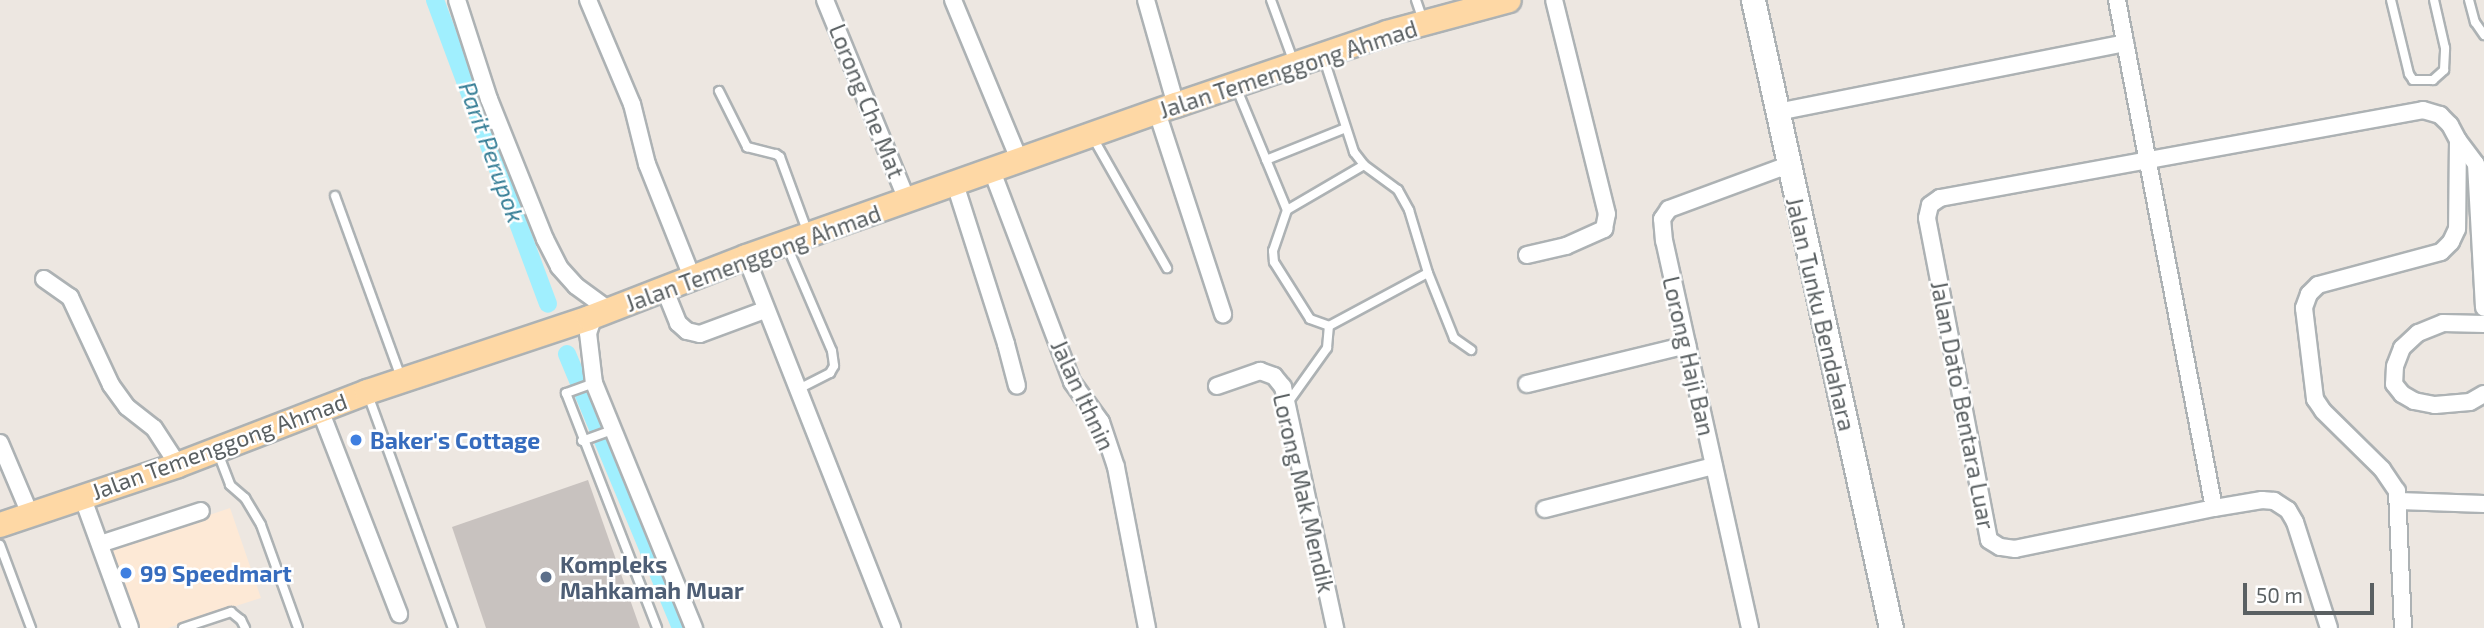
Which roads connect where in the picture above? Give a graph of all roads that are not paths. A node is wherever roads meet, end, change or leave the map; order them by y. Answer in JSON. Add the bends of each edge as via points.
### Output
{"nodes":[{"id":1,"x":589,"y":0,"type":"edge"},
{"id":2,"x":825,"y":0,"type":"edge"},
{"id":3,"x":953,"y":0,"type":"edge"},
{"id":4,"x":1146,"y":0,"type":"edge"},
{"id":5,"x":1271,"y":0,"type":"edge"},
{"id":6,"x":1510,"y":0,"type":"edge"},
{"id":7,"x":1554,"y":0,"type":"edge"},
{"id":8,"x":1753,"y":0,"type":"edge"},
{"id":9,"x":2117,"y":0,"type":"edge"},
{"id":10,"x":2391,"y":0,"type":"edge"},
{"id":11,"x":2434,"y":0,"type":"edge"},
{"id":12,"x":2469,"y":0,"type":"edge"},
{"id":13,"x":460,"y":1,"type":"edge"},
{"id":14,"x":1420,"y":12,"type":"edge"},
{"id":15,"x":2484,"y":35,"type":"edge"},
{"id":16,"x":2125,"y":43,"type":"junction"},
{"id":17,"x":1323,"y":55,"type":"junction"},
{"id":18,"x":1295,"y":65,"type":"junction"},
{"id":19,"x":1235,"y":85,"type":"junction"},
{"id":20,"x":719,"y":91,"type":"dead end"},
{"id":21,"x":1167,"y":109,"type":"junction"},
{"id":22,"x":1777,"y":111,"type":"junction"},
{"id":23,"x":1346,"y":128,"type":"junction"},
{"id":24,"x":1092,"y":136,"type":"junction"},
{"id":25,"x":2458,"y":140,"type":"junction"},
{"id":26,"x":1266,"y":160,"type":"junction"},
{"id":27,"x":2147,"y":160,"type":"junction"},
{"id":28,"x":1020,"y":162,"type":"junction"},
{"id":29,"x":1364,"y":165,"type":"junction"},
{"id":30,"x":1788,"y":165,"type":"junction"},
{"id":31,"x":992,"y":171,"type":"junction"},
{"id":32,"x":955,"y":184,"type":"junction"},
{"id":33,"x":335,"y":196,"type":"dead end"},
{"id":34,"x":908,"y":202,"type":"junction"},
{"id":35,"x":1287,"y":211,"type":"junction"},
{"id":36,"x":797,"y":239,"type":"junction"},
{"id":37,"x":1527,"y":255,"type":"dead end"},
{"id":38,"x":746,"y":257,"type":"junction"},
{"id":39,"x":1167,"y":268,"type":"dead end"},
{"id":40,"x":1428,"y":273,"type":"junction"},
{"id":41,"x":692,"y":277,"type":"junction"},
{"id":42,"x":44,"y":279,"type":"dead end"},
{"id":43,"x":664,"y":288,"type":"junction"},
{"id":44,"x":2484,"y":308,"type":"edge"},
{"id":45,"x":765,"y":310,"type":"junction"},
{"id":46,"x":601,"y":313,"type":"junction"},
{"id":47,"x":1223,"y":314,"type":"dead end"},
{"id":48,"x":2484,"y":324,"type":"edge"},
{"id":49,"x":1329,"y":326,"type":"junction"},
{"id":50,"x":1687,"y":345,"type":"junction"},
{"id":51,"x":1471,"y":349,"type":"dead end"},
{"id":52,"x":402,"y":380,"type":"junction"},
{"id":53,"x":594,"y":383,"type":"junction"},
{"id":54,"x":1527,"y":384,"type":"dead end"},
{"id":55,"x":1017,"y":386,"type":"dead end"},
{"id":56,"x":1217,"y":386,"type":"dead end"},
{"id":57,"x":797,"y":390,"type":"junction"},
{"id":58,"x":367,"y":392,"type":"junction"},
{"id":59,"x":2484,"y":394,"type":"edge"},
{"id":60,"x":1286,"y":404,"type":"junction"},
{"id":61,"x":320,"y":410,"type":"junction"},
{"id":62,"x":613,"y":430,"type":"junction"},
{"id":63,"x":582,"y":441,"type":"junction"},
{"id":64,"x":0,"y":443,"type":"edge"},
{"id":65,"x":218,"y":450,"type":"junction"},
{"id":66,"x":178,"y":465,"type":"junction"},
{"id":67,"x":1714,"y":466,"type":"junction"},
{"id":68,"x":82,"y":496,"type":"junction"},
{"id":69,"x":2399,"y":501,"type":"junction"},
{"id":70,"x":2484,"y":504,"type":"edge"},
{"id":71,"x":2214,"y":508,"type":"junction"},
{"id":72,"x":1545,"y":509,"type":"dead end"},
{"id":73,"x":201,"y":511,"type":"dead end"},
{"id":74,"x":30,"y":514,"type":"junction"},
{"id":75,"x":0,"y":525,"type":"edge"},
{"id":76,"x":100,"y":544,"type":"junction"},
{"id":77,"x":0,"y":545,"type":"edge"},
{"id":78,"x":399,"y":614,"type":"dead end"},
{"id":79,"x":32,"y":628,"type":"edge"},
{"id":80,"x":130,"y":628,"type":"edge"},
{"id":81,"x":183,"y":628,"type":"edge"},
{"id":82,"x":244,"y":628,"type":"edge"},
{"id":83,"x":298,"y":628,"type":"edge"},
{"id":84,"x":453,"y":628,"type":"edge"},
{"id":85,"x":657,"y":628,"type":"edge"},
{"id":86,"x":694,"y":628,"type":"edge"},
{"id":87,"x":892,"y":628,"type":"edge"},
{"id":88,"x":1147,"y":628,"type":"edge"},
{"id":89,"x":1335,"y":628,"type":"edge"},
{"id":90,"x":1750,"y":628,"type":"edge"},
{"id":91,"x":1891,"y":628,"type":"edge"},
{"id":92,"x":2329,"y":628,"type":"edge"},
{"id":93,"x":2403,"y":628,"type":"edge"}],
"edges":[{"from":1,"to":41,"type":"street","via":[[632,104],[647,164]]},
{"from":2,"to":34,"type":"street","name":"Lorong Che Mat"},
{"from":3,"to":28,"type":"street"},
{"from":4,"to":21,"type":"street"},
{"from":5,"to":18,"type":"lane"},
{"from":6,"to":14,"type":"main road","name":"Jalan Temenggong Ahmad"},
{"from":7,"to":37,"type":"street","via":[[1607,214],[1604,229],[1566,246]]},
{"from":8,"to":22,"type":"street","name":"Jalan Tunku Bendahara"},
{"from":9,"to":16,"type":"street"},
{"from":10,"to":11,"type":"lane","via":[[2413,80],[2433,80],[2444,70],[2445,48]]},
{"from":12,"to":15,"type":"lane"},
{"from":13,"to":46,"type":"street","via":[[489,99],[545,239],[559,267]]},
{"from":14,"to":17,"type":"main road","name":"Jalan Temenggong Ahmad"},
{"from":16,"to":22,"type":"street"},
{"from":16,"to":27,"type":"street"},
{"from":17,"to":18,"type":"main road","name":"Jalan Temenggong Ahmad"},
{"from":17,"to":23,"type":"lane"},
{"from":18,"to":19,"type":"main road","name":"Jalan Temenggong Ahmad"},
{"from":19,"to":21,"type":"main road","name":"Jalan Temenggong Ahmad"},
{"from":19,"to":26,"type":"lane"},
{"from":20,"to":36,"type":"lane","via":[[747,146],[780,157]]},
{"from":21,"to":24,"type":"main road","name":"Jalan Temenggong Ahmad"},
{"from":21,"to":47,"type":"street"},
{"from":22,"to":30,"type":"street","name":"Jalan Tunku Bendahara"},
{"from":23,"to":26,"type":"lane"},
{"from":23,"to":29,"type":"lane"},
{"from":24,"to":28,"type":"main road","name":"Jalan Temenggong Ahmad"},
{"from":24,"to":39,"type":"lane"},
{"from":25,"to":27,"type":"street","via":[[2440,115],[2423,110]]},
{"from":25,"to":44,"type":"street","via":[[2476,164]]},
{"from":25,"to":69,"type":"street","via":[[2457,229],[2451,242],[2441,252],[2318,285],[2304,308],[2315,399],[2393,482]]},
{"from":26,"to":35,"type":"lane"},
{"from":27,"to":71,"type":"street"},
{"from":27,"to":71,"type":"street","name":"Jalan Dato' Bentara Luar","via":[[1940,198],[1930,205],[1927,218],[1986,528],[1989,540],[2015,549]]},
{"from":28,"to":31,"type":"main road","name":"Jalan Temenggong Ahmad"},
{"from":29,"to":35,"type":"lane"},
{"from":29,"to":40,"type":"lane","via":[[1398,190],[1404,200]]},
{"from":30,"to":50,"type":"street","name":"Lorong Haji Ban","via":[[1670,209],[1662,219]]},
{"from":30,"to":91,"type":"street","name":"Jalan Tunku Bendahara"},
{"from":31,"to":32,"type":"main road","name":"Jalan Temenggong Ahmad"},
{"from":31,"to":88,"type":"street","name":"Jalan Ithnin","via":[[1072,383],[1105,433],[1116,467]]},
{"from":32,"to":34,"type":"main road","name":"Jalan Temenggong Ahmad"},
{"from":32,"to":55,"type":"street"},
{"from":33,"to":52,"type":"lane"},
{"from":34,"to":36,"type":"main road","name":"Jalan Temenggong Ahmad"},
{"from":35,"to":49,"type":"lane","via":[[1273,251],[1274,262],[1310,319]]},
{"from":36,"to":38,"type":"main road","name":"Jalan Temenggong Ahmad"},
{"from":36,"to":57,"type":"lane","via":[[834,366],[830,373]]},
{"from":38,"to":41,"type":"main road","name":"Jalan Temenggong Ahmad"},
{"from":38,"to":45,"type":"street"},
{"from":40,"to":49,"type":"lane"},
{"from":40,"to":51,"type":"lane","via":[[1454,338]]},
{"from":41,"to":43,"type":"main road","name":"Jalan Temenggong Ahmad"},
{"from":42,"to":66,"type":"street","via":[[70,297],[111,384],[127,407],[158,434]]},
{"from":43,"to":45,"type":"street","via":[[678,323],[700,334]]},
{"from":43,"to":46,"type":"main road","name":"Jalan Temenggong Ahmad"},
{"from":45,"to":57,"type":"street"},
{"from":46,"to":52,"type":"main road","name":"Jalan Temenggong Ahmad"},
{"from":46,"to":53,"type":"street","via":[[587,332]]},
{"from":48,"to":59,"type":"street","via":[[2443,323],[2418,333],[2402,348],[2394,384],[2414,401],[2435,405],[2470,402]]},
{"from":49,"to":60,"type":"lane","via":[[1326,348]]},
{"from":50,"to":54,"type":"street"},
{"from":50,"to":67,"type":"street","name":"Lorong Haji Ban"},
{"from":52,"to":58,"type":"main road","name":"Jalan Temenggong Ahmad"},
{"from":53,"to":62,"type":"street"},
{"from":53,"to":63,"type":"lane","via":[[566,393]]},
{"from":56,"to":60,"type":"street","name":"Lorong Mak Mendik","via":[[1260,371],[1274,376],[1283,387]]},
{"from":57,"to":87,"type":"street"},
{"from":58,"to":61,"type":"main road","name":"Jalan Temenggong Ahmad"},
{"from":58,"to":84,"type":"lane"},
{"from":60,"to":89,"type":"street","name":"Lorong Mak Mendik"},
{"from":61,"to":65,"type":"main road","name":"Jalan Temenggong Ahmad"},
{"from":61,"to":78,"type":"street"},
{"from":62,"to":63,"type":"lane"},
{"from":62,"to":86,"type":"street"},
{"from":63,"to":85,"type":"lane"},
{"from":64,"to":74,"type":"street"},
{"from":65,"to":66,"type":"main road","name":"Jalan Temenggong Ahmad"},
{"from":65,"to":83,"type":"lane","via":[[230,485],[245,499],[261,526]]},
{"from":66,"to":68,"type":"main road","name":"Jalan Temenggong Ahmad"},
{"from":67,"to":72,"type":"street"},
{"from":67,"to":90,"type":"street","name":"Lorong Haji Ban"},
{"from":68,"to":74,"type":"main road","name":"Jalan Temenggong Ahmad"},
{"from":68,"to":76,"type":"street"},
{"from":69,"to":70,"type":"street"},
{"from":69,"to":93,"type":"street"},
{"from":71,"to":92,"type":"street","via":[[2262,500],[2288,510]]},
{"from":73,"to":76,"type":"street"},
{"from":74,"to":75,"type":"main road","name":"Jalan Temenggong Ahmad"},
{"from":76,"to":80,"type":"street"},
{"from":77,"to":79,"type":"lane"},
{"from":81,"to":82,"type":"lane","via":[[231,612]]}]}
